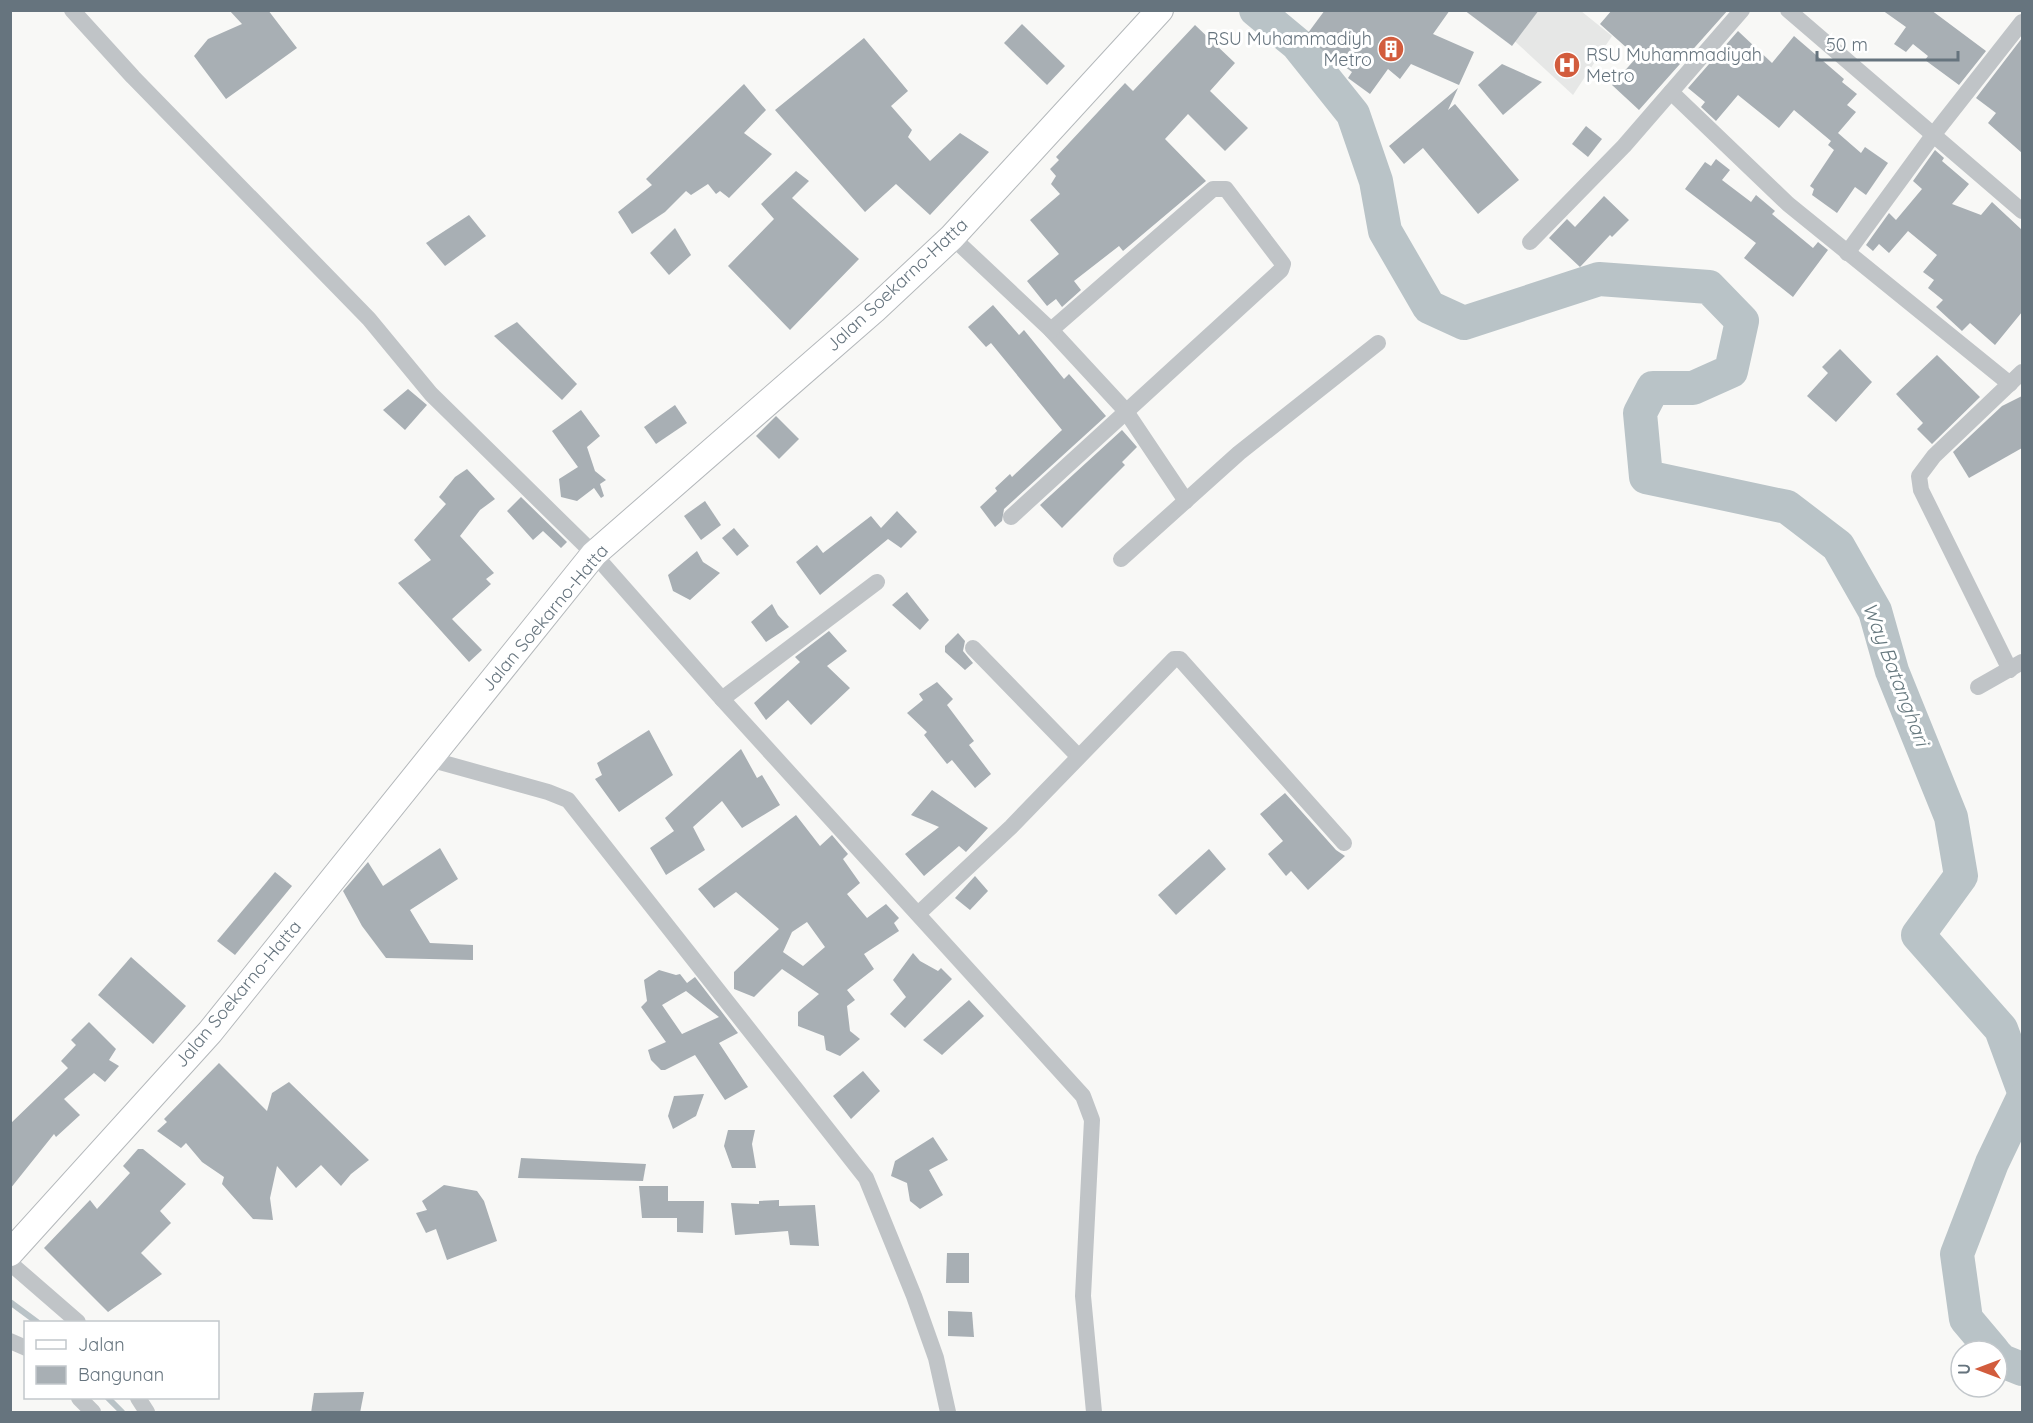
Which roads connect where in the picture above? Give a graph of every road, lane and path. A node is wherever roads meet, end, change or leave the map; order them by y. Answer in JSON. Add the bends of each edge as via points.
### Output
{"nodes":[{"id":1,"x":72,"y":10,"type":"edge"},
{"id":2,"x":1742,"y":10,"type":"edge"},
{"id":3,"x":1788,"y":10,"type":"edge"},
{"id":4,"x":1157,"y":15,"type":"edge"},
{"id":5,"x":2022,"y":22,"type":"edge"},
{"id":6,"x":1671,"y":92,"type":"junction"},
{"id":7,"x":1934,"y":134,"type":"junction"},
{"id":8,"x":2022,"y":211,"type":"edge"},
{"id":9,"x":952,"y":237,"type":"junction"},
{"id":10,"x":1530,"y":242,"type":"dead end"},
{"id":11,"x":1847,"y":252,"type":"junction"},
{"id":12,"x":1051,"y":330,"type":"junction"},
{"id":13,"x":1378,"y":343,"type":"dead end"},
{"id":14,"x":2022,"y":372,"type":"edge"},
{"id":15,"x":2010,"y":384,"type":"junction"},
{"id":16,"x":1125,"y":410,"type":"junction"},
{"id":17,"x":1186,"y":501,"type":"junction"},
{"id":18,"x":1011,"y":517,"type":"dead end"},
{"id":19,"x":594,"y":554,"type":"junction"},
{"id":20,"x":1121,"y":559,"type":"dead end"},
{"id":21,"x":877,"y":582,"type":"dead end"},
{"id":22,"x":973,"y":648,"type":"dead end"},
{"id":23,"x":2016,"y":666,"type":"edge"},
{"id":24,"x":1978,"y":687,"type":"dead end"},
{"id":25,"x":722,"y":699,"type":"junction"},
{"id":26,"x":1078,"y":756,"type":"junction"},
{"id":27,"x":429,"y":759,"type":"junction"},
{"id":28,"x":1344,"y":843,"type":"dead end"},
{"id":29,"x":918,"y":914,"type":"junction"},
{"id":30,"x":10,"y":1253,"type":"edge"},
{"id":31,"x":10,"y":1263,"type":"edge"},
{"id":32,"x":76,"y":1321,"type":"edge"},
{"id":33,"x":10,"y":1341,"type":"edge"},
{"id":34,"x":24,"y":1347,"type":"edge"},
{"id":35,"x":80,"y":1399,"type":"edge"},
{"id":36,"x":139,"y":1399,"type":"edge"},
{"id":37,"x":93,"y":1413,"type":"edge"},
{"id":38,"x":147,"y":1413,"type":"edge"},
{"id":39,"x":948,"y":1413,"type":"edge"},
{"id":40,"x":1094,"y":1413,"type":"edge"}],
"edges":[{"from":1,"to":19,"type":"street","via":[[369,319],[431,394]]},
{"from":2,"to":6,"type":"street"},
{"from":3,"to":7,"type":"street"},
{"from":4,"to":9,"type":"main road","name":"Jalan Soekarno-Hatta"},
{"from":5,"to":7,"type":"street"},
{"from":6,"to":10,"type":"street"},
{"from":6,"to":11,"type":"street","via":[[1788,204]]},
{"from":7,"to":8,"type":"street"},
{"from":7,"to":11,"type":"street"},
{"from":9,"to":12,"type":"street"},
{"from":9,"to":19,"type":"main road","name":"Jalan Soekarno-Hatta"},
{"from":11,"to":15,"type":"street"},
{"from":12,"to":16,"type":"street"},
{"from":12,"to":16,"type":"street","via":[[1213,189],[1226,189],[1283,267]]},
{"from":13,"to":17,"type":"street","via":[[1239,453]]},
{"from":14,"to":15,"type":"street"},
{"from":15,"to":23,"type":"street","via":[[1934,456],[1920,471],[1918,480]]},
{"from":16,"to":17,"type":"street"},
{"from":16,"to":18,"type":"street"},
{"from":17,"to":20,"type":"street"},
{"from":19,"to":25,"type":"street"},
{"from":19,"to":27,"type":"main road","name":"Jalan Soekarno-Hatta"},
{"from":21,"to":25,"type":"street"},
{"from":22,"to":26,"type":"street"},
{"from":23,"to":24,"type":"street"},
{"from":25,"to":29,"type":"street"},
{"from":26,"to":28,"type":"street","via":[[1178,658]]},
{"from":26,"to":29,"type":"street","via":[[1011,827]]},
{"from":27,"to":30,"type":"main road","name":"Jalan Soekarno-Hatta","via":[[210,1032]]},
{"from":27,"to":39,"type":"street","via":[[568,800],[866,1178],[936,1358]]},
{"from":29,"to":40,"type":"street","via":[[1083,1096],[1089,1109],[1092,1120],[1083,1296]]},
{"from":31,"to":32,"type":"street"},
{"from":33,"to":34,"type":"street"},
{"from":35,"to":37,"type":"street"},
{"from":36,"to":38,"type":"street"}]}
